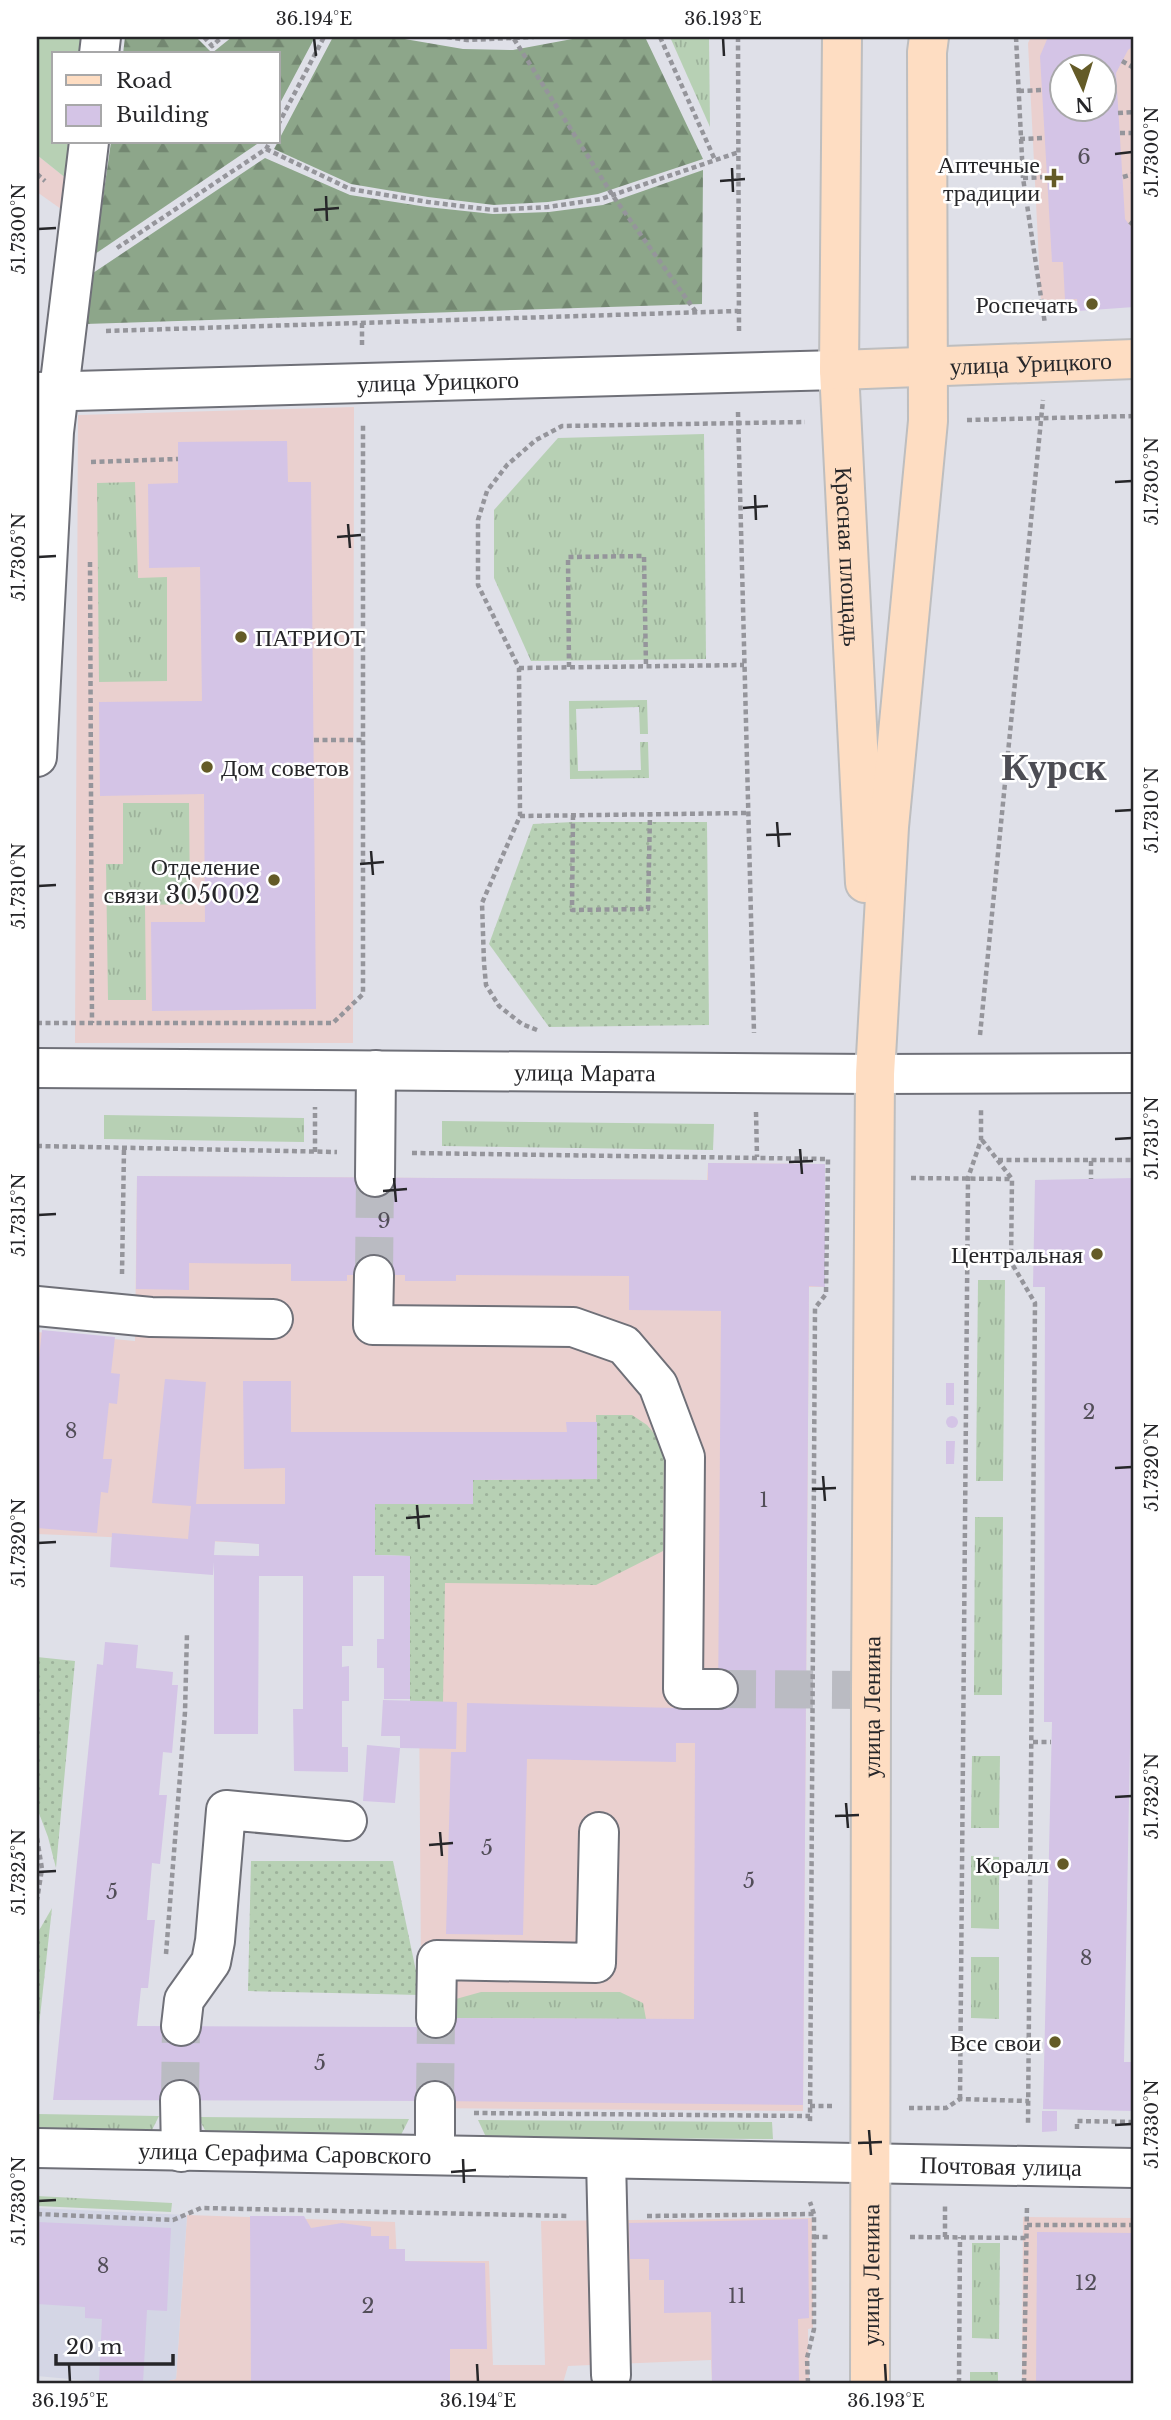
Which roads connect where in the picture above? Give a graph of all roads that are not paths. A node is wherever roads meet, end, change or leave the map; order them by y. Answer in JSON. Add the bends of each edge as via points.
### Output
{"nodes":[{"id":1,"x":842,"y":37,"type":"edge"},
{"id":2,"x":928,"y":42,"type":"edge"},
{"id":3,"x":89,"y":144,"type":"edge"},
{"id":4,"x":1134,"y":359,"type":"edge"},
{"id":5,"x":928,"y":366,"type":"junction"},
{"id":6,"x":839,"y":370,"type":"junction"},
{"id":7,"x":47,"y":392,"type":"edge"},
{"id":8,"x":37,"y":757,"type":"edge"},
{"id":9,"x":37,"y":1068,"type":"edge"},
{"id":10,"x":376,"y":1070,"type":"junction"},
{"id":11,"x":1134,"y":1073,"type":"edge"},
{"id":12,"x":875,"y":1074,"type":"junction"},
{"id":13,"x":375,"y":1177,"type":"tunnel mouth"},
{"id":14,"x":374,"y":1275,"type":"tunnel mouth"},
{"id":15,"x":37,"y":1306,"type":"edge"},
{"id":16,"x":273,"y":1319,"type":"dead end"},
{"id":17,"x":719,"y":1689,"type":"tunnel mouth"},
{"id":18,"x":347,"y":1821,"type":"dead end"},
{"id":19,"x":600,"y":1832,"type":"dead end"},
{"id":20,"x":436,"y":2018,"type":"tunnel mouth"},
{"id":21,"x":181,"y":2026,"type":"tunnel mouth"},
{"id":22,"x":180,"y":2100,"type":"tunnel mouth"},
{"id":23,"x":435,"y":2101,"type":"tunnel mouth"},
{"id":24,"x":37,"y":2148,"type":"edge"},
{"id":25,"x":181,"y":2152,"type":"junction"},
{"id":26,"x":435,"y":2155,"type":"junction"},
{"id":27,"x":606,"y":2159,"type":"junction"},
{"id":28,"x":870,"y":2164,"type":"junction"},
{"id":29,"x":1134,"y":2168,"type":"edge"},
{"id":30,"x":611,"y":2375,"type":"dead end"},
{"id":31,"x":870,"y":2383,"type":"edge"}],
"edges":[{"from":1,"to":6,"type":"main road","name":"Красная площадь"},
{"from":2,"to":5,"type":"main road"},
{"from":3,"to":7,"type":"street","via":[[66,333]]},
{"from":4,"to":5,"type":"main road","name":"улица Урицкого"},
{"from":5,"to":6,"type":"main road","name":"улица Урицкого"},
{"from":5,"to":12,"type":"main road","via":[[928,421],[889,827]]},
{"from":6,"to":7,"type":"street","name":"улица Урицкого"},
{"from":6,"to":12,"type":"main road","name":"Красная площадь"},
{"from":7,"to":8,"type":"street","via":[[54,432]]},
{"from":9,"to":10,"type":"street","name":"улица Марата"},
{"from":10,"to":12,"type":"street","name":"улица Марата"},
{"from":10,"to":13,"type":"street"},
{"from":11,"to":12,"type":"street","name":"улица Марата"},
{"from":12,"to":28,"type":"main road","name":"улица Ленина"},
{"from":14,"to":17,"type":"street","via":[[373,1325],[573,1327],[624,1345],[658,1385],[685,1457],[682,1689]]},
{"from":15,"to":16,"type":"street","via":[[151,1317]]},
{"from":18,"to":21,"type":"street","via":[[226,1810],[211,1962],[184,2000]]},
{"from":19,"to":20,"type":"street","via":[[596,1963],[437,1960]]},
{"from":22,"to":25,"type":"street"},
{"from":23,"to":26,"type":"street"},
{"from":24,"to":25,"type":"street","name":"улица Серафима Саровского"},
{"from":25,"to":26,"type":"street","name":"улица Серафима Саровского"},
{"from":26,"to":27,"type":"street","name":"улица Серафима Саровского"},
{"from":27,"to":28,"type":"street","name":"улица Серафима Саровского"},
{"from":27,"to":30,"type":"street"},
{"from":28,"to":29,"type":"street","name":"Почтовая улица"},
{"from":28,"to":31,"type":"main road","name":"улица Ленина"}]}
